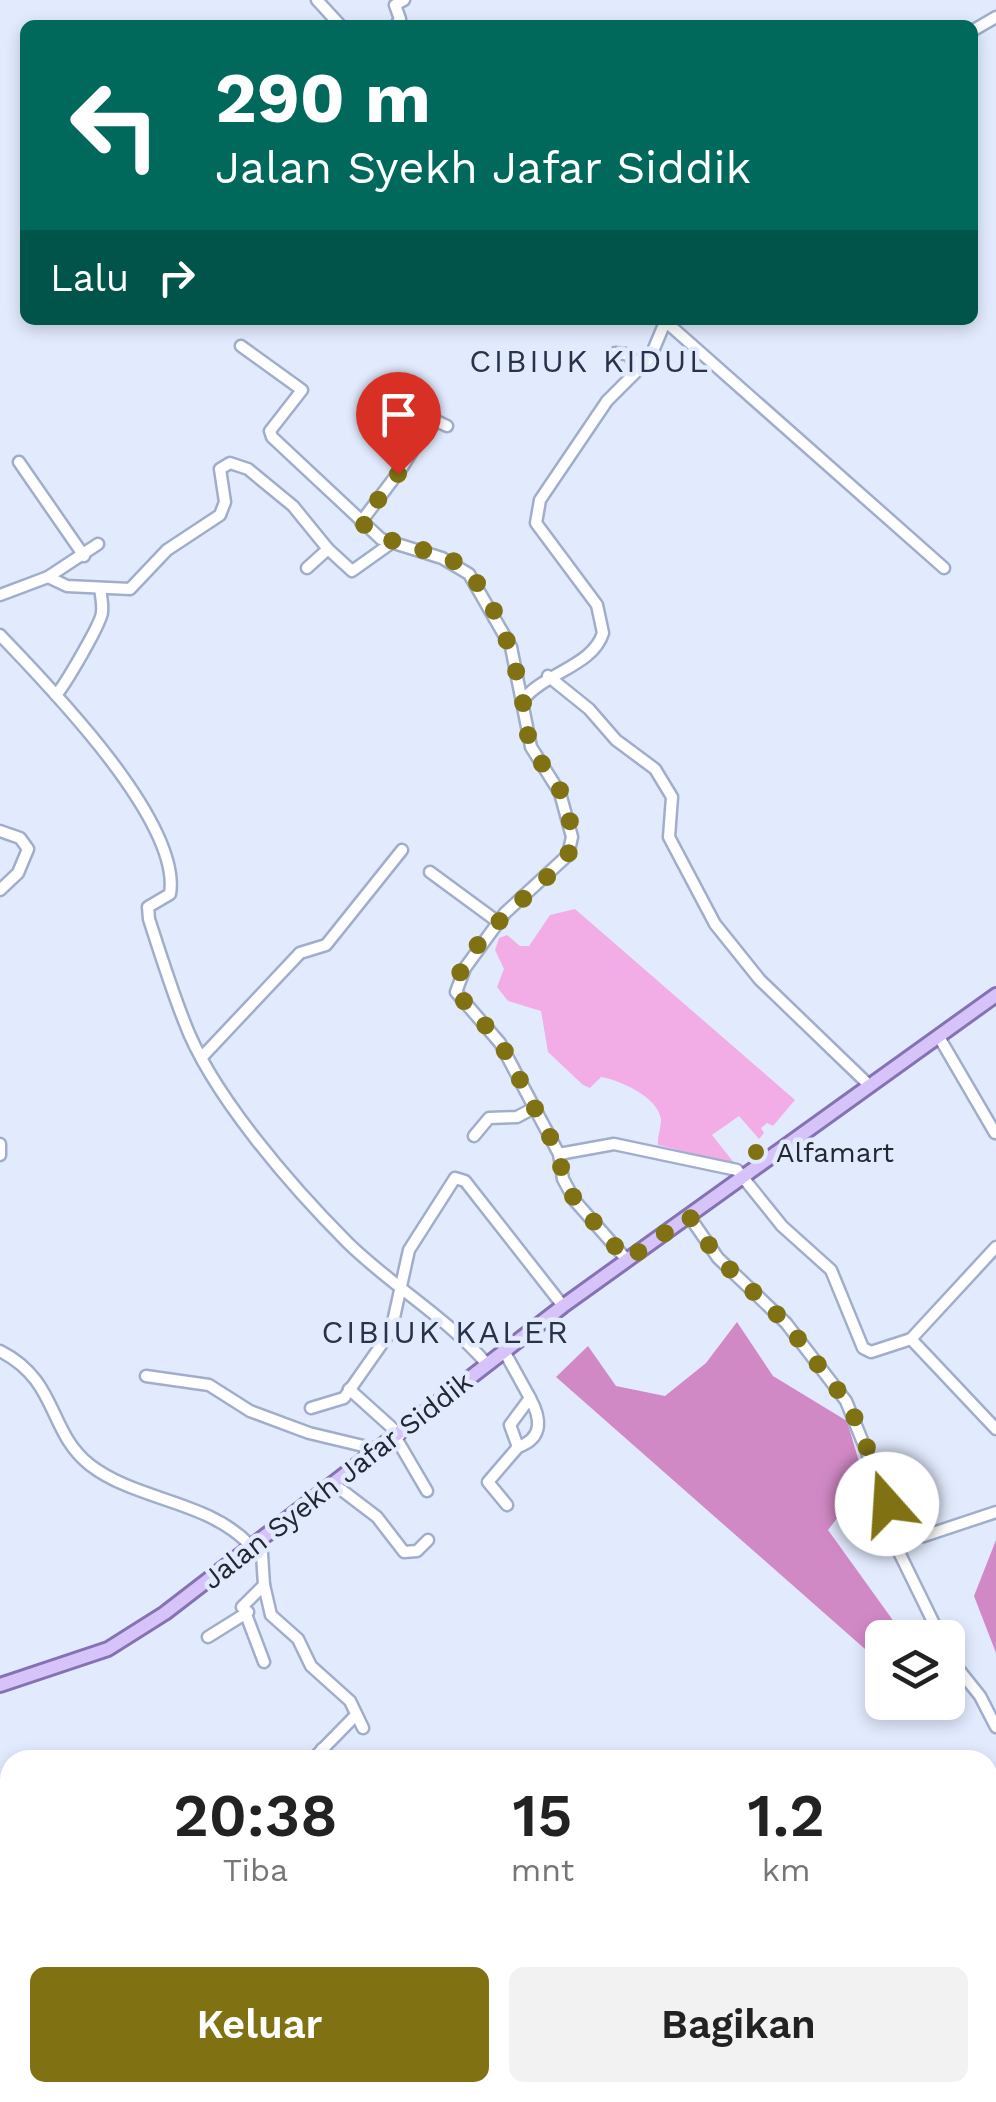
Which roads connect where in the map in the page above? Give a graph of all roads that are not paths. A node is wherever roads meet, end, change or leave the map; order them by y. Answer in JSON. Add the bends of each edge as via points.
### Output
{"nodes":[{"id":1,"x":317,"y":0,"type":"edge"},
{"id":2,"x":404,"y":0,"type":"edge"},
{"id":3,"x":335,"y":20,"type":"edge"},
{"id":4,"x":400,"y":20,"type":"edge"},
{"id":5,"x":664,"y":325,"type":"edge"},
{"id":6,"x":672,"y":325,"type":"edge"},
{"id":7,"x":241,"y":346,"type":"dead end"},
{"id":8,"x":615,"y":353,"type":"dead end"},
{"id":9,"x":643,"y":367,"type":"junction"},
{"id":10,"x":447,"y":426,"type":"dead end"},
{"id":11,"x":18,"y":462,"type":"dead end"},
{"id":12,"x":361,"y":522,"type":"junction"},
{"id":13,"x":98,"y":544,"type":"dead end"},
{"id":14,"x":390,"y":544,"type":"junction"},
{"id":15,"x":328,"y":549,"type":"junction"},
{"id":16,"x":84,"y":556,"type":"junction"},
{"id":17,"x":307,"y":568,"type":"dead end"},
{"id":18,"x":944,"y":568,"type":"dead end"},
{"id":19,"x":48,"y":577,"type":"junction"},
{"id":20,"x":100,"y":588,"type":"junction"},
{"id":21,"x":0,"y":595,"type":"edge"},
{"id":22,"x":0,"y":635,"type":"edge"},
{"id":23,"x":548,"y":676,"type":"junction"},
{"id":24,"x":56,"y":696,"type":"junction"},
{"id":25,"x":523,"y":700,"type":"junction"},
{"id":26,"x":0,"y":831,"type":"edge"},
{"id":27,"x":402,"y":850,"type":"dead end"},
{"id":28,"x":430,"y":872,"type":"dead end"},
{"id":29,"x":0,"y":890,"type":"edge"},
{"id":30,"x":498,"y":922,"type":"junction"},
{"id":31,"x":996,"y":995,"type":"edge"},
{"id":32,"x":939,"y":1037,"type":"junction"},
{"id":33,"x":202,"y":1057,"type":"junction"},
{"id":34,"x":870,"y":1086,"type":"junction"},
{"id":35,"x":532,"y":1109,"type":"junction"},
{"id":36,"x":995,"y":1133,"type":"edge"},
{"id":37,"x":474,"y":1136,"type":"dead end"},
{"id":38,"x":0,"y":1144,"type":"edge"},
{"id":39,"x":0,"y":1154,"type":"edge"},
{"id":40,"x":559,"y":1154,"type":"junction"},
{"id":41,"x":745,"y":1176,"type":"junction"},
{"id":42,"x":689,"y":1216,"type":"junction"},
{"id":43,"x":996,"y":1247,"type":"edge"},
{"id":44,"x":627,"y":1260,"type":"junction"},
{"id":45,"x":400,"y":1288,"type":"junction"},
{"id":46,"x":562,"y":1306,"type":"junction"},
{"id":47,"x":911,"y":1339,"type":"junction"},
{"id":48,"x":0,"y":1351,"type":"edge"},
{"id":49,"x":504,"y":1351,"type":"junction"},
{"id":50,"x":486,"y":1364,"type":"junction"},
{"id":51,"x":146,"y":1376,"type":"dead end"},
{"id":52,"x":349,"y":1389,"type":"junction"},
{"id":53,"x":530,"y":1398,"type":"junction"},
{"id":54,"x":311,"y":1408,"type":"dead end"},
{"id":55,"x":996,"y":1430,"type":"edge"},
{"id":56,"x":398,"y":1436,"type":"junction"},
{"id":57,"x":518,"y":1447,"type":"junction"},
{"id":58,"x":380,"y":1450,"type":"junction"},
{"id":59,"x":335,"y":1485,"type":"junction"},
{"id":60,"x":427,"y":1491,"type":"dead end"},
{"id":61,"x":507,"y":1505,"type":"dead end"},
{"id":62,"x":996,"y":1512,"type":"edge"},
{"id":63,"x":894,"y":1539,"type":"junction"},
{"id":64,"x":428,"y":1540,"type":"dead end"},
{"id":65,"x":255,"y":1541,"type":"junction"},
{"id":66,"x":264,"y":1584,"type":"junction"},
{"id":67,"x":245,"y":1612,"type":"junction"},
{"id":68,"x":933,"y":1620,"type":"edge"},
{"id":69,"x":208,"y":1636,"type":"dead end"},
{"id":70,"x":264,"y":1662,"type":"dead end"},
{"id":71,"x":965,"y":1677,"type":"edge"},
{"id":72,"x":0,"y":1685,"type":"edge"},
{"id":73,"x":356,"y":1715,"type":"junction"},
{"id":74,"x":996,"y":1726,"type":"edge"},
{"id":75,"x":362,"y":1728,"type":"dead end"},
{"id":76,"x":322,"y":1749,"type":"edge"}],
"edges":[{"from":1,"to":3,"type":"street"},
{"from":2,"to":4,"type":"street","via":[[395,5]]},
{"from":5,"to":9,"type":"street"},
{"from":6,"to":18,"type":"street"},
{"from":7,"to":12,"type":"street","via":[[302,392],[269,434]]},
{"from":8,"to":9,"type":"street"},
{"from":9,"to":23,"type":"street","via":[[600,410],[535,514],[597,605],[602,625],[592,652]]},
{"from":10,"to":12,"type":"street","via":[[432,418]]},
{"from":11,"to":16,"type":"street"},
{"from":12,"to":14,"type":"street"},
{"from":13,"to":16,"type":"street"},
{"from":14,"to":15,"type":"street","via":[[352,571]]},
{"from":14,"to":25,"type":"street","via":[[470,574],[506,636]]},
{"from":15,"to":17,"type":"street"},
{"from":15,"to":20,"type":"street","via":[[293,506],[230,462],[220,470],[220,515],[167,550],[130,588]]},
{"from":16,"to":19,"type":"street"},
{"from":19,"to":20,"type":"street"},
{"from":19,"to":21,"type":"street"},
{"from":20,"to":24,"type":"street","via":[[103,616]]},
{"from":22,"to":24,"type":"street"},
{"from":23,"to":25,"type":"street"},
{"from":23,"to":34,"type":"street","via":[[655,769],[672,797],[670,836],[715,924],[760,980]]},
{"from":24,"to":33,"type":"street","via":[[163,840],[170,894],[147,910]]},
{"from":25,"to":30,"type":"street","via":[[531,747],[556,784],[572,842],[565,859]]},
{"from":26,"to":29,"type":"street","via":[[28,849],[18,873]]},
{"from":27,"to":33,"type":"street","via":[[326,945],[300,953]]},
{"from":28,"to":30,"type":"street"},
{"from":30,"to":35,"type":"street","via":[[456,992],[500,1042]]},
{"from":31,"to":32,"type":"main road","name":"Jalan Syekh Jafar Siddik"},
{"from":32,"to":34,"type":"main road","name":"Jalan Syekh Jafar Siddik"},
{"from":32,"to":36,"type":"street"},
{"from":33,"to":45,"type":"street","via":[[304,1195]]},
{"from":34,"to":41,"type":"main road","name":"Jalan Syekh Jafar Siddik"},
{"from":35,"to":37,"type":"street","via":[[489,1118]]},
{"from":35,"to":40,"type":"street"},
{"from":38,"to":39,"type":"street"},
{"from":40,"to":41,"type":"street","via":[[614,1144]]},
{"from":40,"to":44,"type":"street","via":[[575,1200]]},
{"from":41,"to":42,"type":"main road","name":"Jalan Syekh Jafar Siddik"},
{"from":41,"to":47,"type":"street","via":[[782,1226],[831,1270],[863,1348],[871,1352]]},
{"from":42,"to":44,"type":"main road","name":"Jalan Syekh Jafar Siddik"},
{"from":42,"to":63,"type":"street","via":[[718,1258],[786,1323],[846,1401],[884,1494]]},
{"from":43,"to":47,"type":"street"},
{"from":44,"to":46,"type":"main road","name":"Jalan Syekh Jafar Siddik"},
{"from":45,"to":46,"type":"street","via":[[416,1236],[458,1178]]},
{"from":45,"to":50,"type":"street","via":[[452,1326]]},
{"from":45,"to":52,"type":"street","via":[[393,1328]]},
{"from":46,"to":49,"type":"main road","name":"Jalan Syekh Jafar Siddik"},
{"from":47,"to":55,"type":"street"},
{"from":48,"to":65,"type":"street","via":[[34,1374],[85,1461],[120,1484],[174,1501]]},
{"from":49,"to":50,"type":"main road","name":"Jalan Syekh Jafar Siddik"},
{"from":49,"to":53,"type":"street"},
{"from":50,"to":56,"type":"main road","name":"Jalan Syekh Jafar Siddik"},
{"from":51,"to":58,"type":"street","via":[[210,1385],[250,1411]]},
{"from":52,"to":54,"type":"street","via":[[344,1398]]},
{"from":52,"to":56,"type":"street"},
{"from":53,"to":57,"type":"street","via":[[510,1426]]},
{"from":53,"to":57,"type":"street","via":[[539,1425]]},
{"from":56,"to":58,"type":"main road","name":"Jalan Syekh Jafar Siddik"},
{"from":56,"to":60,"type":"street"},
{"from":57,"to":61,"type":"street","via":[[488,1482]]},
{"from":58,"to":59,"type":"main road","name":"Jalan Syekh Jafar Siddik"},
{"from":59,"to":64,"type":"street","via":[[382,1522],[404,1552]]},
{"from":59,"to":65,"type":"main road","name":"Jalan Syekh Jafar Siddik"},
{"from":62,"to":63,"type":"street"},
{"from":63,"to":68,"type":"street"},
{"from":65,"to":66,"type":"street"},
{"from":65,"to":72,"type":"main road","name":"Jalan Syekh Jafar Siddik","via":[[119,1643]]},
{"from":66,"to":67,"type":"street","via":[[242,1607]]},
{"from":66,"to":73,"type":"street","via":[[271,1615],[298,1639],[308,1662]]},
{"from":67,"to":69,"type":"street"},
{"from":67,"to":70,"type":"street"},
{"from":71,"to":74,"type":"street"},
{"from":73,"to":75,"type":"street"},
{"from":73,"to":76,"type":"street"}]}
